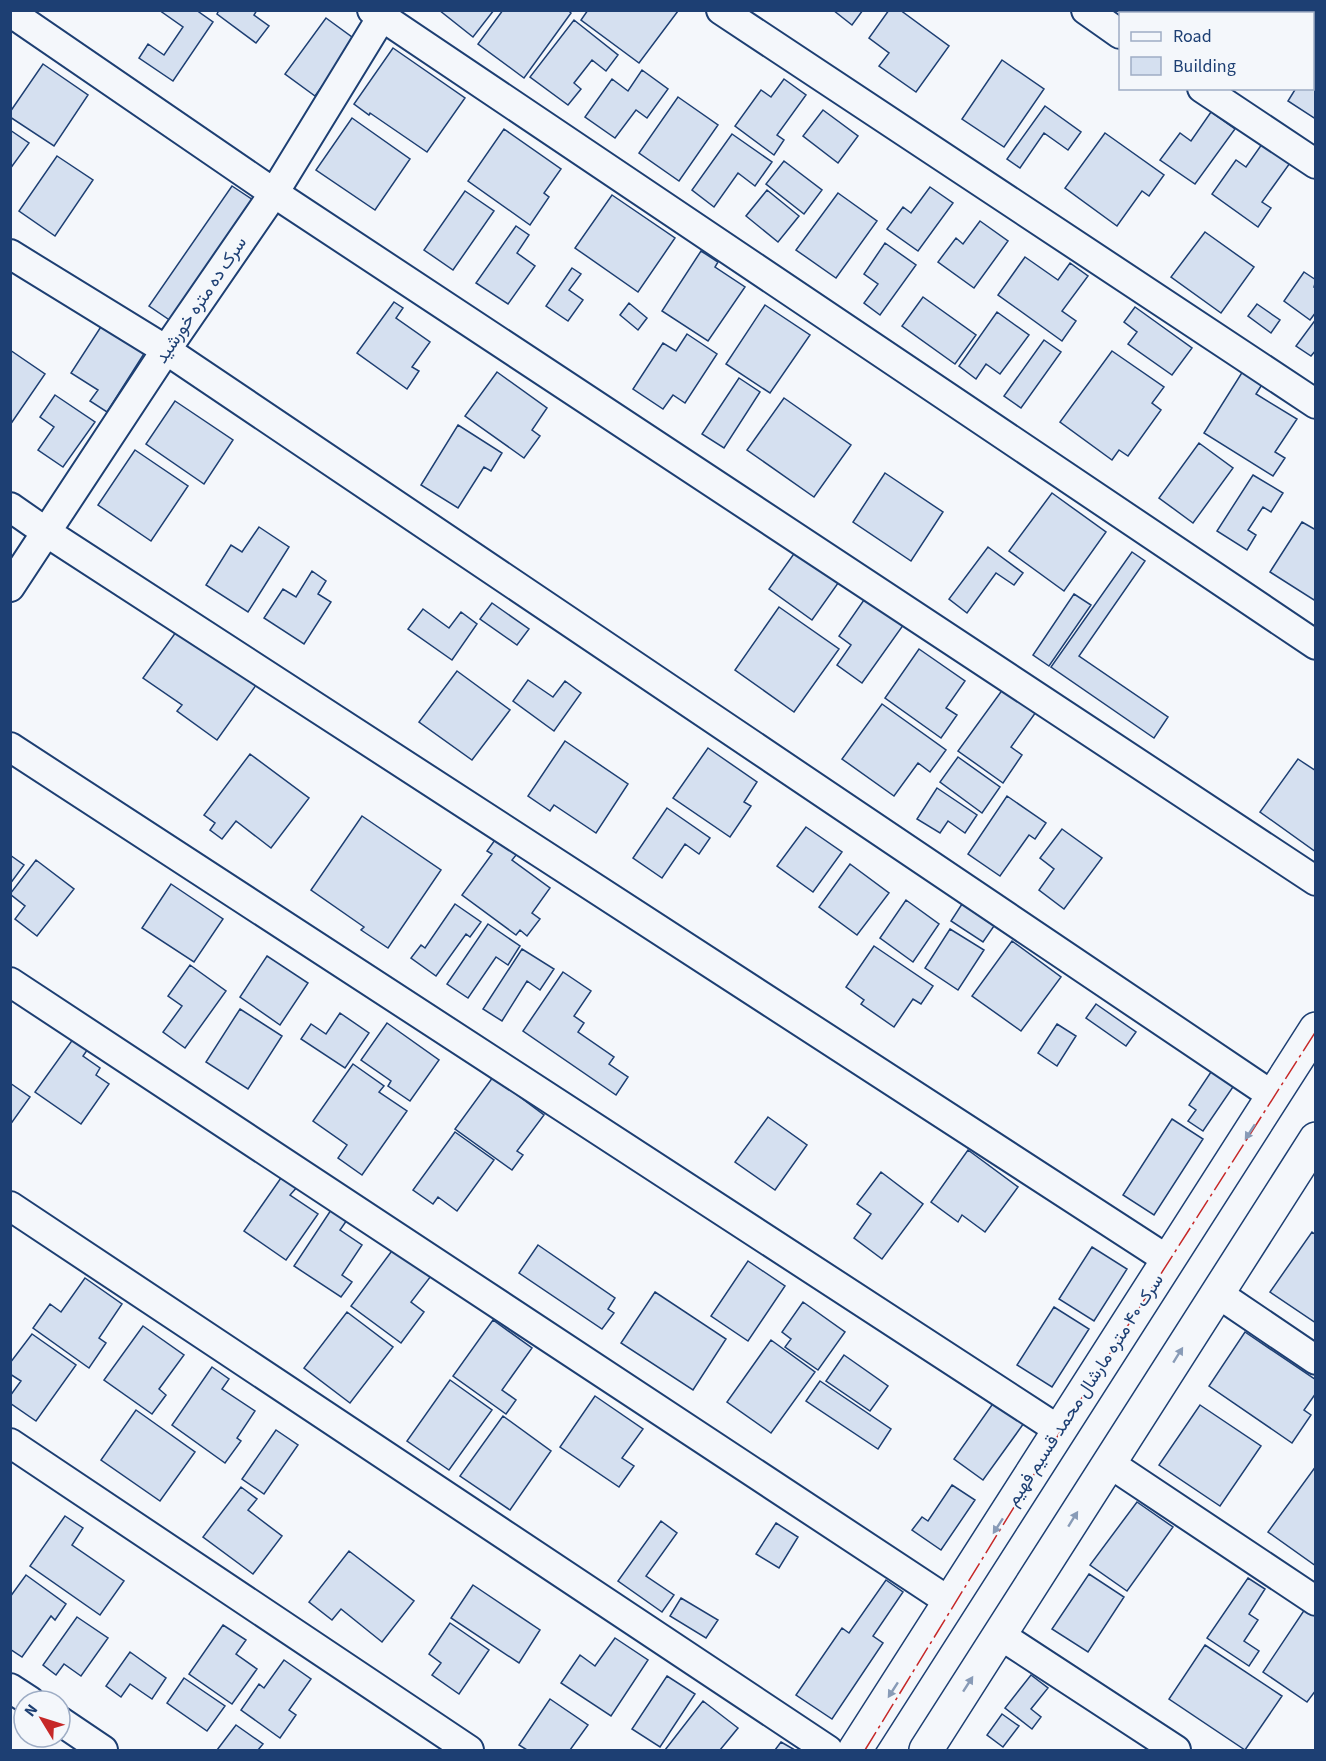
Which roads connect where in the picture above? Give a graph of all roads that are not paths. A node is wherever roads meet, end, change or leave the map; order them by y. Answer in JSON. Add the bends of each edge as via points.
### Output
{"nodes":[{"id":1,"x":721,"y":10,"type":"edge"},
{"id":2,"x":1086,"y":10,"type":"edge"},
{"id":3,"x":10,"y":12,"type":"edge"},
{"id":4,"x":380,"y":13,"type":"edge"},
{"id":5,"x":1119,"y":33,"type":"edge"},
{"id":6,"x":1205,"y":90,"type":"edge"},
{"id":7,"x":1316,"y":164,"type":"edge"},
{"id":8,"x":274,"y":193,"type":"junction"},
{"id":9,"x":10,"y":254,"type":"edge"},
{"id":10,"x":166,"y":350,"type":"junction"},
{"id":11,"x":1316,"y":404,"type":"edge"},
{"id":12,"x":10,"y":507,"type":"edge"},
{"id":13,"x":46,"y":532,"type":"junction"},
{"id":14,"x":10,"y":587,"type":"edge"},
{"id":15,"x":1316,"y":645,"type":"edge"},
{"id":16,"x":10,"y":747,"type":"edge"},
{"id":17,"x":1316,"y":881,"type":"edge"},
{"id":18,"x":10,"y":982,"type":"edge"},
{"id":19,"x":1316,"y":1029,"type":"edge"},
{"id":20,"x":1273,"y":1096,"type":"junction"},
{"id":21,"x":1316,"y":1139,"type":"edge"},
{"id":22,"x":10,"y":1206,"type":"edge"},
{"id":23,"x":1168,"y":1260,"type":"junction"},
{"id":24,"x":1217,"y":1293,"type":"junction"},
{"id":25,"x":1316,"y":1360,"type":"edge"},
{"id":26,"x":1059,"y":1430,"type":"junction"},
{"id":27,"x":10,"y":1443,"type":"edge"},
{"id":28,"x":1109,"y":1463,"type":"junction"},
{"id":29,"x":1316,"y":1601,"type":"edge"},
{"id":30,"x":950,"y":1602,"type":"junction"},
{"id":31,"x":1000,"y":1635,"type":"junction"},
{"id":32,"x":72,"y":1729,"type":"edge"},
{"id":33,"x":103,"y":1750,"type":"edge"},
{"id":34,"x":470,"y":1750,"type":"edge"},
{"id":35,"x":828,"y":1750,"type":"edge"},
{"id":36,"x":855,"y":1750,"type":"edge"},
{"id":37,"x":926,"y":1750,"type":"edge"},
{"id":38,"x":1176,"y":1750,"type":"edge"}],
"edges":[{"from":1,"to":11,"type":"street"},
{"from":2,"to":5,"type":"street"},
{"from":3,"to":8,"type":"street"},
{"from":4,"to":8,"type":"street","name":"سرک ده متره خورشید"},
{"from":4,"to":15,"type":"street"},
{"from":6,"to":7,"type":"street"},
{"from":8,"to":10,"type":"street","name":"سرک ده متره خورشید"},
{"from":8,"to":17,"type":"street"},
{"from":9,"to":10,"type":"street"},
{"from":10,"to":13,"type":"street","name":"سرک ده متره خورشید"},
{"from":10,"to":20,"type":"street"},
{"from":12,"to":13,"type":"street"},
{"from":13,"to":14,"type":"street","name":"سرک ده متره خورشید"},
{"from":13,"to":23,"type":"street"},
{"from":16,"to":26,"type":"street"},
{"from":18,"to":30,"type":"street"},
{"from":19,"to":20,"type":"street","name":"سرک ۴۰ متره مارشال محمد قسیم فهیم"},
{"from":20,"to":23,"type":"street","name":"سرک ۴۰ متره مارشال محمد قسیم فهیم","one_way":true},
{"from":21,"to":24,"type":"street"},
{"from":22,"to":35,"type":"street"},
{"from":23,"to":26,"type":"street","name":"سرک ۴۰ متره مارشال محمد قسیم فهیم"},
{"from":24,"to":25,"type":"street"},
{"from":28,"to":24,"type":"street","one_way":true},
{"from":26,"to":30,"type":"street","name":"سرک ۴۰ متره مارشال محمد قسیم فهیم","one_way":true},
{"from":27,"to":34,"type":"street"},
{"from":28,"to":29,"type":"street"},
{"from":31,"to":28,"type":"street","one_way":true},
{"from":30,"to":36,"type":"street","name":"سرک ۴۰ متره مارشال محمد قسیم فهیم","one_way":true},
{"from":37,"to":31,"type":"street","one_way":true},
{"from":31,"to":38,"type":"street"},
{"from":32,"to":33,"type":"street"}]}
